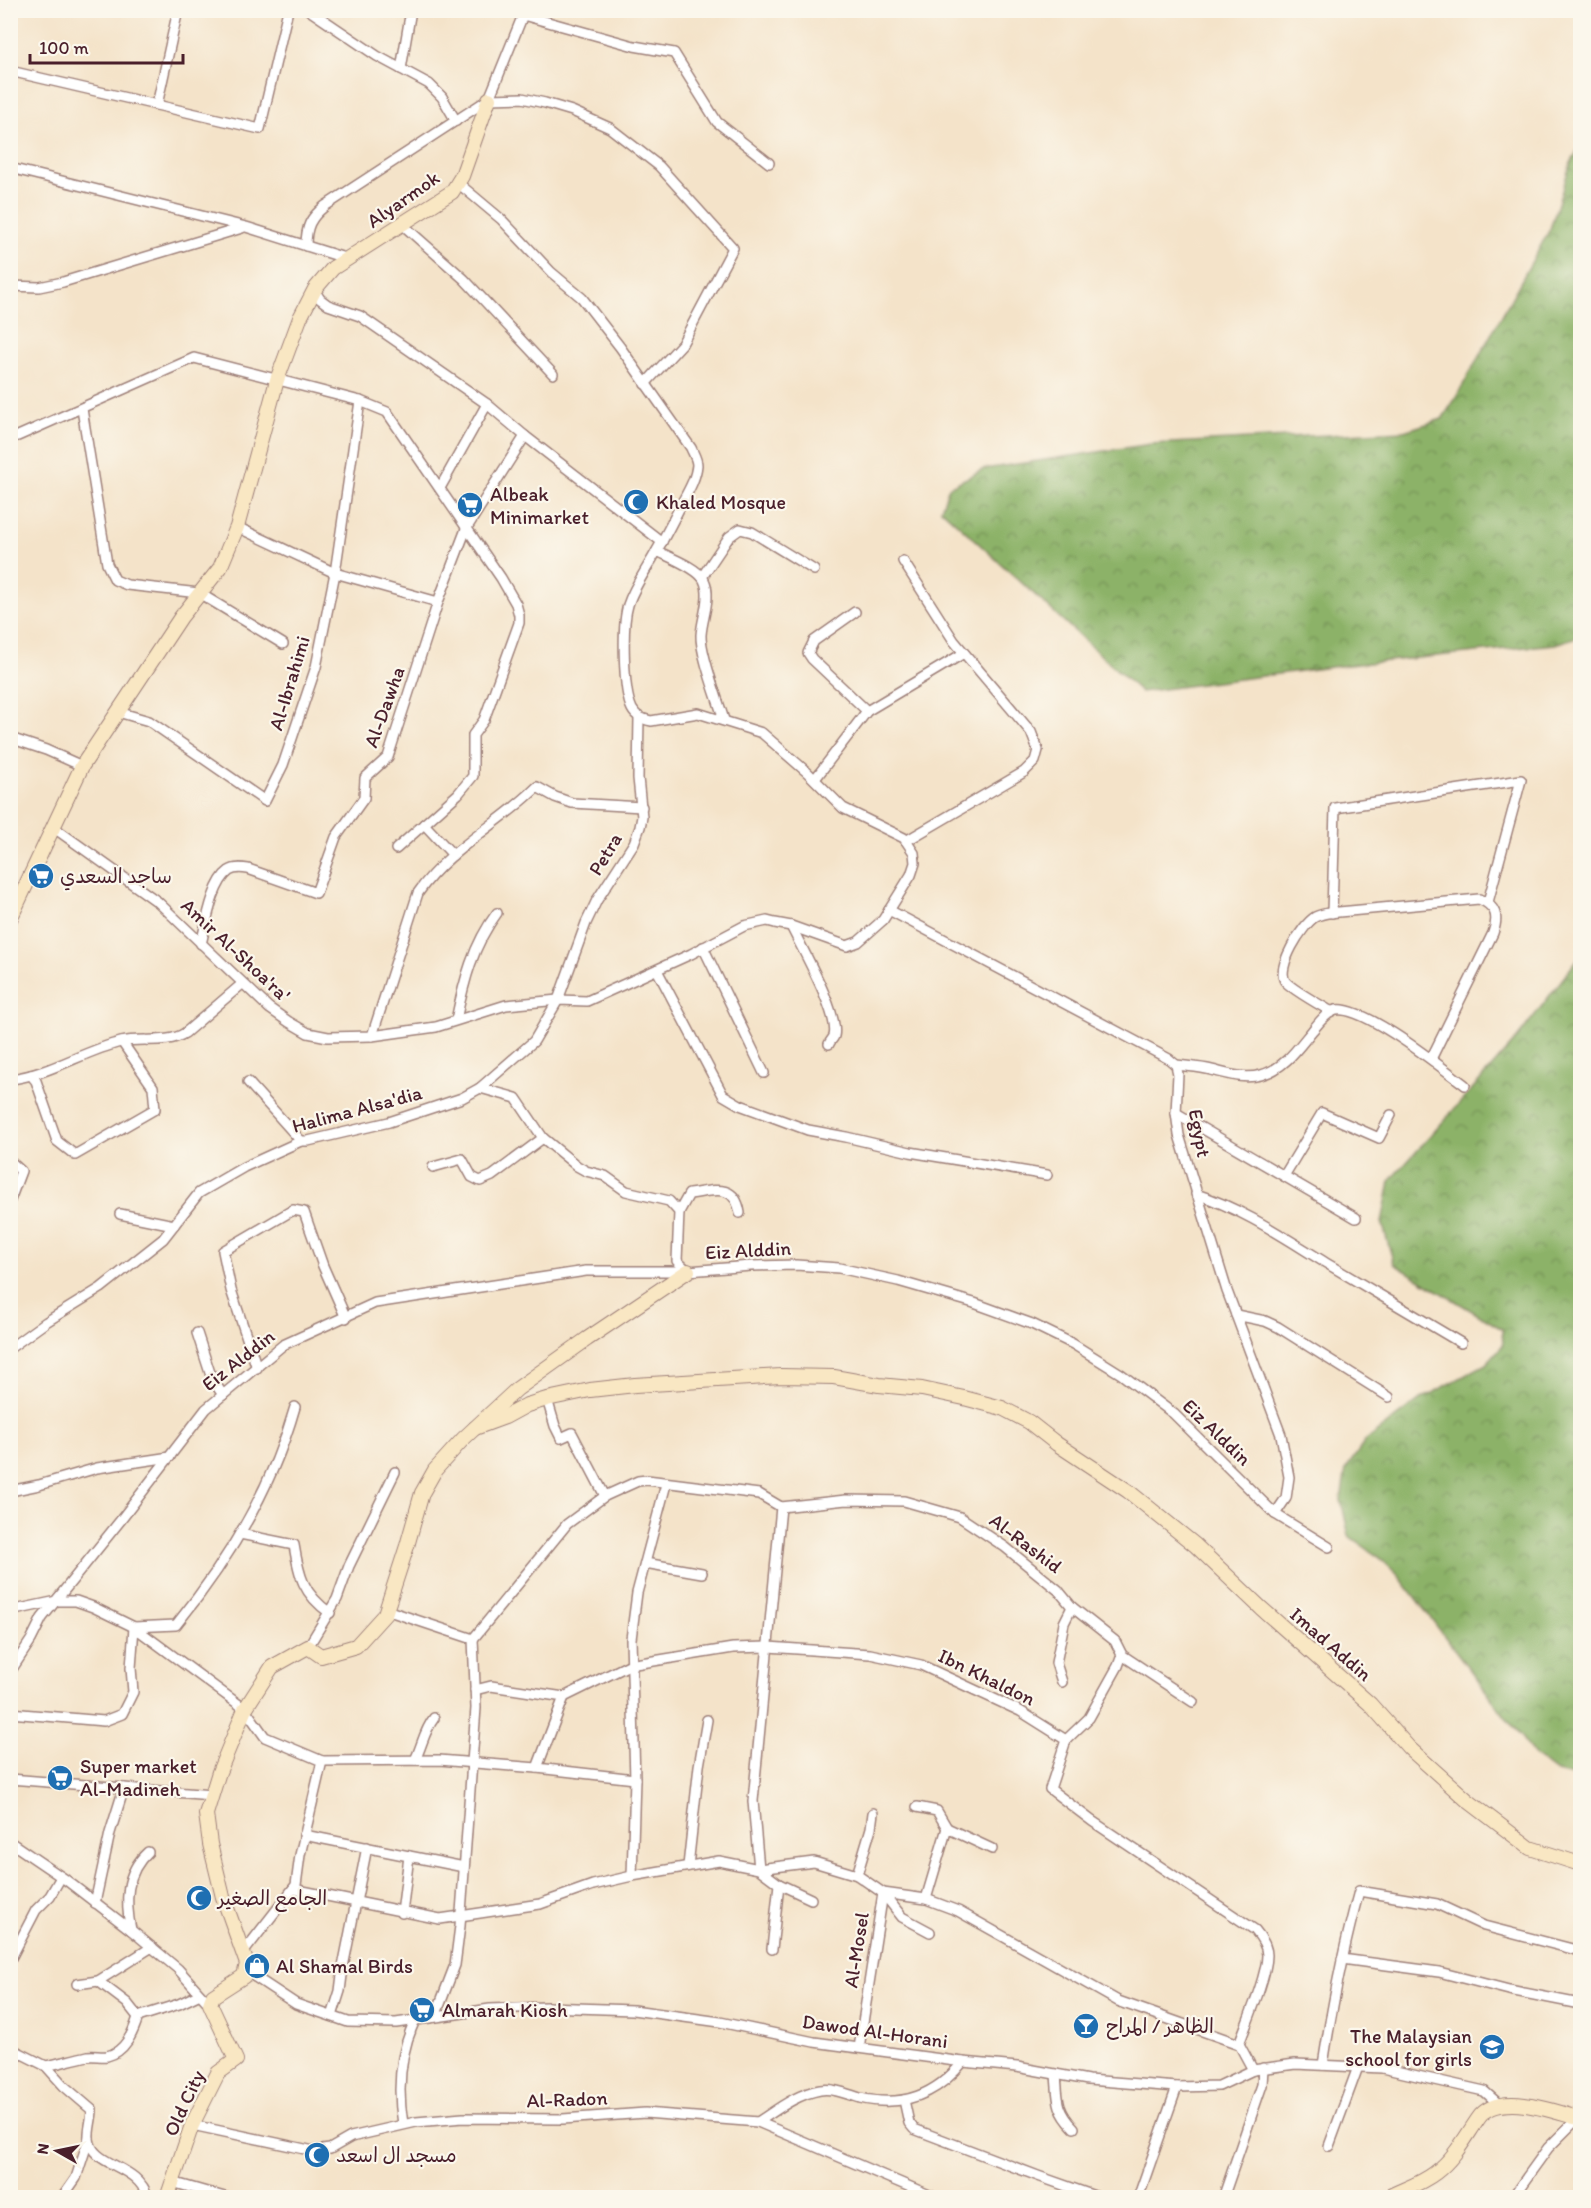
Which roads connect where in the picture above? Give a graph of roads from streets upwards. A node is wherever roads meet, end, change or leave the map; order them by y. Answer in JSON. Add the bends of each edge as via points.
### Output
{"nodes":[{"id":1,"x":178,"y":10,"type":"edge"},
{"id":2,"x":288,"y":10,"type":"edge"},
{"id":3,"x":309,"y":10,"type":"edge"},
{"id":4,"x":411,"y":10,"type":"edge"},
{"id":5,"x":524,"y":13,"type":"edge"},
{"id":6,"x":401,"y":69,"type":"junction"},
{"id":7,"x":10,"y":71,"type":"edge"},
{"id":8,"x":489,"y":99,"type":"junction"},
{"id":9,"x":157,"y":105,"type":"junction"},
{"id":10,"x":456,"y":121,"type":"junction"},
{"id":11,"x":769,"y":163,"type":"dead end"},
{"id":12,"x":10,"y":168,"type":"edge"},
{"id":13,"x":458,"y":183,"type":"junction"},
{"id":14,"x":403,"y":225,"type":"junction"},
{"id":15,"x":246,"y":227,"type":"junction"},
{"id":16,"x":306,"y":246,"type":"junction"},
{"id":17,"x":348,"y":259,"type":"junction"},
{"id":18,"x":10,"y":286,"type":"edge"},
{"id":19,"x":314,"y":290,"type":"junction"},
{"id":20,"x":553,"y":374,"type":"dead end"},
{"id":21,"x":277,"y":380,"type":"junction"},
{"id":22,"x":645,"y":384,"type":"junction"},
{"id":23,"x":360,"y":401,"type":"junction"},
{"id":24,"x":487,"y":405,"type":"junction"},
{"id":25,"x":82,"y":409,"type":"junction"},
{"id":26,"x":525,"y":436,"type":"junction"},
{"id":27,"x":10,"y":437,"type":"edge"},
{"id":28,"x":440,"y":488,"type":"junction"},
{"id":29,"x":237,"y":527,"type":"junction"},
{"id":30,"x":466,"y":529,"type":"junction"},
{"id":31,"x":659,"y":546,"type":"junction"},
{"id":32,"x":903,"y":561,"type":"dead end"},
{"id":33,"x":813,"y":570,"type":"dead end"},
{"id":34,"x":335,"y":573,"type":"junction"},
{"id":35,"x":702,"y":578,"type":"junction"},
{"id":36,"x":199,"y":593,"type":"junction"},
{"id":37,"x":438,"y":602,"type":"junction"},
{"id":38,"x":855,"y":612,"type":"dead end"},
{"id":39,"x":283,"y":644,"type":"dead end"},
{"id":40,"x":964,"y":653,"type":"junction"},
{"id":41,"x":867,"y":711,"type":"junction"},
{"id":42,"x":118,"y":712,"type":"junction"},
{"id":43,"x":639,"y":717,"type":"junction"},
{"id":44,"x":724,"y":720,"type":"junction"},
{"id":45,"x":10,"y":738,"type":"edge"},
{"id":46,"x":82,"y":766,"type":"junction"},
{"id":47,"x":815,"y":779,"type":"junction"},
{"id":48,"x":642,"y":807,"type":"junction"},
{"id":49,"x":424,"y":824,"type":"junction"},
{"id":50,"x":52,"y":827,"type":"junction"},
{"id":51,"x":906,"y":840,"type":"junction"},
{"id":52,"x":396,"y":849,"type":"dead end"},
{"id":53,"x":453,"y":855,"type":"junction"},
{"id":54,"x":1488,"y":902,"type":"junction"},
{"id":55,"x":889,"y":910,"type":"junction"},
{"id":56,"x":496,"y":913,"type":"dead end"},
{"id":57,"x":1332,"y":913,"type":"junction"},
{"id":58,"x":10,"y":919,"type":"edge"},
{"id":59,"x":791,"y":926,"type":"junction"},
{"id":60,"x":201,"y":944,"type":"junction"},
{"id":61,"x":703,"y":947,"type":"junction"},
{"id":62,"x":657,"y":969,"type":"junction"},
{"id":63,"x":242,"y":984,"type":"junction"},
{"id":64,"x":558,"y":1000,"type":"junction"},
{"id":65,"x":1332,"y":1012,"type":"junction"},
{"id":66,"x":456,"y":1020,"type":"junction"},
{"id":67,"x":372,"y":1036,"type":"junction"},
{"id":68,"x":122,"y":1042,"type":"junction"},
{"id":69,"x":829,"y":1044,"type":"dead end"},
{"id":70,"x":1431,"y":1059,"type":"junction"},
{"id":71,"x":1176,"y":1065,"type":"junction"},
{"id":72,"x":764,"y":1073,"type":"dead end"},
{"id":73,"x":32,"y":1075,"type":"junction"},
{"id":74,"x":10,"y":1079,"type":"edge"},
{"id":75,"x":248,"y":1082,"type":"dead end"},
{"id":76,"x":1465,"y":1085,"type":"dead end"},
{"id":77,"x":480,"y":1088,"type":"junction"},
{"id":78,"x":1176,"y":1113,"type":"junction"},
{"id":79,"x":1391,"y":1114,"type":"dead end"},
{"id":80,"x":543,"y":1138,"type":"junction"},
{"id":81,"x":301,"y":1141,"type":"junction"},
{"id":82,"x":10,"y":1161,"type":"edge"},
{"id":83,"x":433,"y":1167,"type":"dead end"},
{"id":84,"x":1047,"y":1175,"type":"dead end"},
{"id":85,"x":1284,"y":1176,"type":"junction"},
{"id":86,"x":1196,"y":1194,"type":"junction"},
{"id":87,"x":10,"y":1200,"type":"edge"},
{"id":88,"x":679,"y":1212,"type":"junction"},
{"id":89,"x":740,"y":1213,"type":"dead end"},
{"id":90,"x":120,"y":1214,"type":"dead end"},
{"id":91,"x":1356,"y":1218,"type":"dead end"},
{"id":92,"x":174,"y":1225,"type":"junction"},
{"id":93,"x":688,"y":1271,"type":"junction"},
{"id":94,"x":1236,"y":1316,"type":"junction"},
{"id":95,"x":346,"y":1318,"type":"junction"},
{"id":96,"x":197,"y":1333,"type":"dead end"},
{"id":97,"x":1461,"y":1343,"type":"dead end"},
{"id":98,"x":10,"y":1348,"type":"edge"},
{"id":99,"x":257,"y":1368,"type":"junction"},
{"id":100,"x":223,"y":1395,"type":"junction"},
{"id":101,"x":1389,"y":1397,"type":"dead end"},
{"id":102,"x":547,"y":1399,"type":"junction"},
{"id":103,"x":295,"y":1407,"type":"dead end"},
{"id":104,"x":475,"y":1428,"type":"junction"},
{"id":105,"x":170,"y":1457,"type":"junction"},
{"id":106,"x":395,"y":1472,"type":"dead end"},
{"id":107,"x":666,"y":1484,"type":"junction"},
{"id":108,"x":10,"y":1491,"type":"edge"},
{"id":109,"x":605,"y":1496,"type":"junction"},
{"id":110,"x":781,"y":1507,"type":"junction"},
{"id":111,"x":1275,"y":1514,"type":"junction"},
{"id":112,"x":240,"y":1534,"type":"junction"},
{"id":113,"x":1329,"y":1547,"type":"dead end"},
{"id":114,"x":645,"y":1563,"type":"junction"},
{"id":115,"x":702,"y":1573,"type":"dead end"},
{"id":116,"x":57,"y":1601,"type":"junction"},
{"id":117,"x":1072,"y":1607,"type":"junction"},
{"id":118,"x":386,"y":1610,"type":"junction"},
{"id":119,"x":10,"y":1611,"type":"edge"},
{"id":120,"x":330,"y":1613,"type":"junction"},
{"id":121,"x":134,"y":1627,"type":"junction"},
{"id":122,"x":473,"y":1639,"type":"junction"},
{"id":123,"x":308,"y":1647,"type":"junction"},
{"id":124,"x":768,"y":1647,"type":"junction"},
{"id":125,"x":1122,"y":1655,"type":"junction"},
{"id":126,"x":632,"y":1664,"type":"junction"},
{"id":127,"x":10,"y":1672,"type":"edge"},
{"id":128,"x":1062,"y":1682,"type":"dead end"},
{"id":129,"x":475,"y":1690,"type":"junction"},
{"id":130,"x":564,"y":1697,"type":"junction"},
{"id":131,"x":1193,"y":1702,"type":"dead end"},
{"id":132,"x":245,"y":1708,"type":"junction"},
{"id":133,"x":10,"y":1713,"type":"edge"},
{"id":134,"x":434,"y":1719,"type":"dead end"},
{"id":135,"x":707,"y":1720,"type":"dead end"},
{"id":136,"x":1066,"y":1740,"type":"junction"},
{"id":137,"x":415,"y":1760,"type":"junction"},
{"id":138,"x":322,"y":1761,"type":"junction"},
{"id":139,"x":472,"y":1763,"type":"junction"},
{"id":140,"x":537,"y":1768,"type":"junction"},
{"id":141,"x":10,"y":1779,"type":"edge"},
{"id":142,"x":635,"y":1779,"type":"junction"},
{"id":143,"x":124,"y":1788,"type":"junction"},
{"id":144,"x":212,"y":1796,"type":"junction"},
{"id":145,"x":917,"y":1807,"type":"dead end"},
{"id":146,"x":873,"y":1813,"type":"dead end"},
{"id":147,"x":947,"y":1828,"type":"junction"},
{"id":148,"x":304,"y":1835,"type":"junction"},
{"id":149,"x":10,"y":1842,"type":"edge"},
{"id":150,"x":367,"y":1847,"type":"junction"},
{"id":151,"x":992,"y":1849,"type":"dead end"},
{"id":152,"x":148,"y":1852,"type":"dead end"},
{"id":153,"x":409,"y":1856,"type":"junction"},
{"id":154,"x":1581,"y":1864,"type":"edge"},
{"id":155,"x":688,"y":1866,"type":"junction"},
{"id":156,"x":464,"y":1867,"type":"junction"},
{"id":157,"x":759,"y":1869,"type":"junction"},
{"id":158,"x":857,"y":1875,"type":"junction"},
{"id":159,"x":61,"y":1876,"type":"junction"},
{"id":160,"x":632,"y":1876,"type":"junction"},
{"id":161,"x":779,"y":1884,"type":"junction"},
{"id":162,"x":293,"y":1889,"type":"junction"},
{"id":163,"x":883,"y":1893,"type":"junction"},
{"id":164,"x":812,"y":1899,"type":"dead end"},
{"id":165,"x":926,"y":1899,"type":"junction"},
{"id":166,"x":95,"y":1903,"type":"junction"},
{"id":167,"x":356,"y":1903,"type":"junction"},
{"id":168,"x":402,"y":1913,"type":"junction"},
{"id":169,"x":461,"y":1916,"type":"junction"},
{"id":170,"x":131,"y":1930,"type":"junction"},
{"id":171,"x":930,"y":1932,"type":"dead end"},
{"id":172,"x":152,"y":1947,"type":"junction"},
{"id":173,"x":772,"y":1949,"type":"dead end"},
{"id":174,"x":1581,"y":1952,"type":"edge"},
{"id":175,"x":243,"y":1953,"type":"junction"},
{"id":176,"x":1342,"y":1959,"type":"junction"},
{"id":177,"x":10,"y":1960,"type":"edge"},
{"id":178,"x":246,"y":1971,"type":"junction"},
{"id":179,"x":98,"y":1981,"type":"junction"},
{"id":180,"x":77,"y":1984,"type":"dead end"},
{"id":181,"x":200,"y":1994,"type":"junction"},
{"id":182,"x":1581,"y":2004,"type":"edge"},
{"id":183,"x":210,"y":2005,"type":"junction"},
{"id":184,"x":332,"y":2016,"type":"junction"},
{"id":185,"x":138,"y":2017,"type":"junction"},
{"id":186,"x":435,"y":2017,"type":"junction"},
{"id":187,"x":415,"y":2020,"type":"junction"},
{"id":188,"x":1239,"y":2044,"type":"junction"},
{"id":189,"x":10,"y":2048,"type":"edge"},
{"id":190,"x":859,"y":2048,"type":"junction"},
{"id":191,"x":963,"y":2062,"type":"junction"},
{"id":192,"x":1323,"y":2065,"type":"junction"},
{"id":193,"x":46,"y":2066,"type":"junction"},
{"id":194,"x":1358,"y":2067,"type":"junction"},
{"id":195,"x":1258,"y":2069,"type":"junction"},
{"id":196,"x":1056,"y":2074,"type":"junction"},
{"id":197,"x":1177,"y":2087,"type":"junction"},
{"id":198,"x":904,"y":2100,"type":"junction"},
{"id":199,"x":1501,"y":2106,"type":"junction"},
{"id":200,"x":1580,"y":2116,"type":"edge"},
{"id":201,"x":758,"y":2122,"type":"junction"},
{"id":202,"x":403,"y":2124,"type":"junction"},
{"id":203,"x":192,"y":2125,"type":"junction"},
{"id":204,"x":1074,"y":2128,"type":"dead end"},
{"id":205,"x":89,"y":2138,"type":"junction"},
{"id":206,"x":1329,"y":2146,"type":"dead end"},
{"id":207,"x":172,"y":2182,"type":"junction"},
{"id":208,"x":62,"y":2198,"type":"edge"},
{"id":209,"x":148,"y":2198,"type":"edge"},
{"id":210,"x":167,"y":2198,"type":"edge"},
{"id":211,"x":228,"y":2198,"type":"edge"},
{"id":212,"x":936,"y":2198,"type":"edge"},
{"id":213,"x":1100,"y":2198,"type":"edge"},
{"id":214,"x":1138,"y":2198,"type":"edge"},
{"id":215,"x":1223,"y":2198,"type":"edge"},
{"id":216,"x":1386,"y":2198,"type":"edge"},
{"id":217,"x":1512,"y":2198,"type":"edge"}],
"edges":[{"from":1,"to":9,"type":"street"},
{"from":2,"to":9,"type":"street","via":[[260,129]]},
{"from":3,"to":6,"type":"street"},
{"from":4,"to":6,"type":"street"},
{"from":5,"to":8,"type":"street","name":"Alyarmok"},
{"from":5,"to":11,"type":"street","via":[[634,46],[674,53],[717,122]]},
{"from":6,"to":10,"type":"street","via":[[437,91]]},
{"from":7,"to":9,"type":"street"},
{"from":8,"to":10,"type":"street","name":"Alyarmok"},
{"from":8,"to":13,"type":"street","name":"Alyarmok"},
{"from":8,"to":22,"type":"street","via":[[522,98],[545,103],[610,128],[659,166],[734,248],[682,344]]},
{"from":10,"to":16,"type":"street","name":"Alyarmok","via":[[313,216],[308,224]]},
{"from":12,"to":15,"type":"street"},
{"from":13,"to":14,"type":"street","name":"Alyarmok","via":[[452,192]]},
{"from":13,"to":22,"type":"street","via":[[582,298]]},
{"from":14,"to":17,"type":"street","name":"Alyarmok"},
{"from":14,"to":20,"type":"street","via":[[464,279]]},
{"from":15,"to":16,"type":"street"},
{"from":15,"to":18,"type":"street","via":[[63,282],[39,287]]},
{"from":16,"to":17,"type":"street"},
{"from":17,"to":19,"type":"street","name":"Alyarmok","via":[[324,276]]},
{"from":19,"to":21,"type":"street","name":"Alyarmok"},
{"from":19,"to":24,"type":"street","via":[[320,300],[360,316]]},
{"from":21,"to":23,"type":"street"},
{"from":21,"to":25,"type":"street","via":[[194,358]]},
{"from":21,"to":29,"type":"street","name":"Alyarmok"},
{"from":22,"to":31,"type":"street","via":[[696,460],[692,484]]},
{"from":23,"to":28,"type":"street","via":[[387,412]]},
{"from":23,"to":34,"type":"street","name":"Al-Ibrahimi"},
{"from":24,"to":26,"type":"street"},
{"from":24,"to":28,"type":"street"},
{"from":25,"to":27,"type":"street"},
{"from":25,"to":36,"type":"street","via":[[110,573],[127,585]]},
{"from":26,"to":30,"type":"street","name":"Al-Dawha"},
{"from":26,"to":31,"type":"street"},
{"from":28,"to":30,"type":"street"},
{"from":29,"to":34,"type":"street"},
{"from":29,"to":36,"type":"street","name":"Alyarmok","via":[[220,568]]},
{"from":30,"to":37,"type":"street","name":"Al-Dawha"},
{"from":30,"to":49,"type":"street","via":[[516,604],[519,623],[484,720],[473,735],[473,776],[459,794]]},
{"from":31,"to":35,"type":"street"},
{"from":31,"to":43,"type":"street","via":[[633,591],[626,617],[627,693]]},
{"from":32,"to":40,"type":"street"},
{"from":33,"to":35,"type":"street","via":[[752,532],[740,529],[729,537]]},
{"from":34,"to":37,"type":"street"},
{"from":34,"to":42,"type":"street","name":"Al-Ibrahimi","via":[[316,667],[283,765],[265,801],[149,721]]},
{"from":35,"to":44,"type":"street","via":[[706,607],[702,648]]},
{"from":36,"to":39,"type":"street"},
{"from":36,"to":42,"type":"street","name":"Alyarmok"},
{"from":37,"to":60,"type":"street","name":"Al-Dawha","via":[[388,756],[365,778],[364,798],[336,837],[316,893],[248,869],[229,871],[217,890]]},
{"from":38,"to":41,"type":"street","via":[[814,641],[808,653]]},
{"from":40,"to":41,"type":"street"},
{"from":40,"to":51,"type":"street","via":[[1031,732],[1038,755],[1024,772]]},
{"from":41,"to":47,"type":"street"},
{"from":42,"to":46,"type":"street","name":"Alyarmok"},
{"from":43,"to":44,"type":"street","via":[[651,721],[698,713]]},
{"from":43,"to":48,"type":"street","name":"Petra","via":[[638,778]]},
{"from":44,"to":47,"type":"street","via":[[762,733]]},
{"from":45,"to":46,"type":"street"},
{"from":46,"to":50,"type":"street","name":"Alyarmok"},
{"from":47,"to":51,"type":"street","via":[[843,808]]},
{"from":48,"to":53,"type":"street","via":[[572,803],[537,787]]},
{"from":48,"to":64,"type":"street","name":"Petra","via":[[634,843],[597,900]]},
{"from":49,"to":52,"type":"street"},
{"from":49,"to":53,"type":"street"},
{"from":50,"to":58,"type":"street","name":"Alyarmok"},
{"from":50,"to":60,"type":"street","name":"Amir Al-Shoa'ra'","via":[[158,902]]},
{"from":51,"to":55,"type":"street","via":[[915,863]]},
{"from":53,"to":67,"type":"street","via":[[418,893]]},
{"from":54,"to":57,"type":"street","via":[[1479,899]]},
{"from":54,"to":57,"type":"street","via":[[1521,780],[1335,808]]},
{"from":54,"to":70,"type":"street","via":[[1497,920],[1493,933]]},
{"from":55,"to":59,"type":"street","name":"Amir Al-Shoa'ra'","via":[[883,920],[852,945]]},
{"from":55,"to":71,"type":"street"},
{"from":56,"to":66,"type":"street","via":[[476,946]]},
{"from":57,"to":65,"type":"street","via":[[1316,917],[1308,924],[1292,947],[1282,974],[1286,983]]},
{"from":59,"to":61,"type":"street","name":"Amir Al-Shoa'ra'","via":[[767,921],[744,926]]},
{"from":59,"to":69,"type":"street","via":[[830,1008],[834,1036]]},
{"from":60,"to":63,"type":"street","name":"Amir Al-Shoa'ra'"},
{"from":61,"to":62,"type":"street","name":"Amir Al-Shoa'ra'"},
{"from":61,"to":72,"type":"street"},
{"from":62,"to":64,"type":"street","name":"Amir Al-Shoa'ra'","via":[[587,1001]]},
{"from":62,"to":84,"type":"street","via":[[723,1095],[740,1105],[808,1130]]},
{"from":63,"to":67,"type":"street","name":"Amir Al-Shoa'ra'","via":[[275,1013],[308,1033],[328,1037]]},
{"from":63,"to":68,"type":"street","via":[[182,1035]]},
{"from":64,"to":66,"type":"street","name":"Amir Al-Shoa'ra'","via":[[506,1005]]},
{"from":64,"to":77,"type":"street","name":"Halima Alsa'dia","via":[[534,1041]]},
{"from":65,"to":70,"type":"street","via":[[1346,1010],[1364,1016]]},
{"from":65,"to":71,"type":"street","via":[[1286,1062],[1262,1075],[1235,1077]]},
{"from":66,"to":67,"type":"street","name":"Amir Al-Shoa'ra'","via":[[436,1027]]},
{"from":68,"to":73,"type":"street"},
{"from":68,"to":73,"type":"street","via":[[153,1087],[155,1109],[75,1155],[57,1142]]},
{"from":70,"to":76,"type":"street"},
{"from":71,"to":78,"type":"street","name":"Egypt"},
{"from":73,"to":74,"type":"street"},
{"from":75,"to":81,"type":"street"},
{"from":77,"to":80,"type":"street","via":[[516,1098]]},
{"from":77,"to":81,"type":"street","name":"Halima Alsa'dia","via":[[462,1098],[388,1122]]},
{"from":78,"to":85,"type":"street"},
{"from":78,"to":86,"type":"street","name":"Egypt"},
{"from":79,"to":85,"type":"street","via":[[1379,1138],[1322,1113]]},
{"from":80,"to":83,"type":"street","via":[[480,1181],[472,1177],[462,1159]]},
{"from":80,"to":88,"type":"street","via":[[581,1169],[605,1176],[626,1191],[669,1201]]},
{"from":81,"to":92,"type":"street","name":"Halima Alsa'dia","via":[[199,1193]]},
{"from":82,"to":87,"type":"street","via":[[21,1171]]},
{"from":85,"to":91,"type":"street"},
{"from":86,"to":94,"type":"street","name":"Egypt"},
{"from":86,"to":97,"type":"street","via":[[1286,1237]]},
{"from":88,"to":89,"type":"street","via":[[689,1194],[726,1191],[738,1201]]},
{"from":88,"to":93,"type":"street","via":[[676,1258]]},
{"from":90,"to":92,"type":"street"},
{"from":92,"to":98,"type":"street","name":"Halima Alsa'dia","via":[[163,1239],[100,1288]]},
{"from":93,"to":95,"type":"street","name":"Eiz Alddin","via":[[586,1271],[375,1303]]},
{"from":93,"to":104,"type":"street","via":[[517,1389]]},
{"from":93,"to":111,"type":"street","name":"Eiz Alddin","via":[[796,1265],[838,1268],[898,1281],[1032,1324],[1121,1374],[1174,1414]]},
{"from":94,"to":101,"type":"street","via":[[1278,1327]]},
{"from":94,"to":111,"type":"street","name":"Egypt","via":[[1287,1461],[1286,1498]]},
{"from":95,"to":99,"type":"street","name":"Eiz Alddin","via":[[283,1345]]},
{"from":95,"to":99,"type":"street","via":[[304,1212],[293,1210],[223,1251],[231,1290]]},
{"from":96,"to":100,"type":"street","via":[[212,1379]]},
{"from":99,"to":100,"type":"street","name":"Eiz Alddin"},
{"from":100,"to":105,"type":"street","name":"Eiz Alddin","via":[[206,1408]]},
{"from":102,"to":104,"type":"street","name":"Imad Addin"},
{"from":102,"to":109,"type":"street","via":[[561,1438],[572,1433]]},
{"from":102,"to":154,"type":"street","name":"Imad Addin","via":[[635,1385],[829,1376],[922,1389],[1002,1408],[1029,1422],[1128,1491],[1195,1545],[1370,1704],[1409,1748],[1467,1800],[1530,1848]]},
{"from":103,"to":112,"type":"street","via":[[272,1470]]},
{"from":104,"to":118,"type":"street","via":[[436,1468],[422,1493]]},
{"from":105,"to":108,"type":"street","via":[[97,1468]]},
{"from":105,"to":116,"type":"street","name":"Eiz Alddin"},
{"from":106,"to":120,"type":"street"},
{"from":107,"to":109,"type":"street","via":[[638,1481]]},
{"from":107,"to":110,"type":"street","via":[[759,1494]]},
{"from":107,"to":114,"type":"street"},
{"from":109,"to":122,"type":"street","via":[[567,1524]]},
{"from":110,"to":117,"type":"street","name":"Al-Rashid","via":[[845,1500],[904,1501],[960,1517],[1005,1547],[1058,1590]]},
{"from":110,"to":124,"type":"street"},
{"from":111,"to":113,"type":"street","name":"Eiz Alddin"},
{"from":112,"to":120,"type":"street","via":[[294,1545],[311,1599]]},
{"from":112,"to":121,"type":"street","via":[[176,1625]]},
{"from":114,"to":115,"type":"street"},
{"from":114,"to":126,"type":"street","via":[[631,1639]]},
{"from":116,"to":119,"type":"street"},
{"from":116,"to":121,"type":"street","via":[[85,1603]]},
{"from":116,"to":127,"type":"street","name":"Eiz Alddin","via":[[42,1618]]},
{"from":117,"to":125,"type":"street","name":"Al-Rashid","via":[[1115,1641]]},
{"from":117,"to":128,"type":"street","via":[[1064,1623],[1056,1663]]},
{"from":118,"to":122,"type":"street"},
{"from":118,"to":123,"type":"street","via":[[354,1647],[321,1656]]},
{"from":120,"to":123,"type":"street"},
{"from":121,"to":132,"type":"street"},
{"from":121,"to":133,"type":"street","via":[[133,1692],[122,1714],[104,1721]]},
{"from":122,"to":129,"type":"street"},
{"from":123,"to":132,"type":"street","via":[[272,1667]]},
{"from":124,"to":126,"type":"street","name":"Ibn Khaldon","via":[[733,1648]]},
{"from":124,"to":136,"type":"street","name":"Ibn Khaldon","via":[[870,1654],[921,1665],[1020,1712]]},
{"from":124,"to":157,"type":"street","via":[[753,1801]]},
{"from":125,"to":131,"type":"street","name":"Al-Rashid"},
{"from":125,"to":136,"type":"street","via":[[1089,1718]]},
{"from":126,"to":130,"type":"street","name":"Ibn Khaldon"},
{"from":126,"to":142,"type":"street"},
{"from":129,"to":130,"type":"street","via":[[491,1686]]},
{"from":129,"to":139,"type":"street"},
{"from":130,"to":140,"type":"street"},
{"from":132,"to":138,"type":"street","via":[[265,1737]]},
{"from":132,"to":144,"type":"street"},
{"from":134,"to":137,"type":"street","via":[[426,1729]]},
{"from":135,"to":155,"type":"street"},
{"from":136,"to":188,"type":"street","via":[[1050,1789],[1255,1930],[1263,1940],[1268,1953],[1265,1968]]},
{"from":137,"to":138,"type":"street"},
{"from":137,"to":139,"type":"street"},
{"from":138,"to":148,"type":"street"},
{"from":139,"to":140,"type":"street"},
{"from":139,"to":156,"type":"street"},
{"from":140,"to":142,"type":"street"},
{"from":141,"to":143,"type":"street"},
{"from":142,"to":160,"type":"street"},
{"from":143,"to":144,"type":"street"},
{"from":143,"to":166,"type":"street"},
{"from":144,"to":175,"type":"street","via":[[206,1814],[210,1844]]},
{"from":145,"to":147,"type":"street","via":[[937,1811]]},
{"from":146,"to":158,"type":"street"},
{"from":147,"to":151,"type":"street"},
{"from":147,"to":165,"type":"street"},
{"from":148,"to":150,"type":"street"},
{"from":148,"to":162,"type":"street"},
{"from":149,"to":159,"type":"street"},
{"from":150,"to":153,"type":"street"},
{"from":150,"to":167,"type":"street"},
{"from":152,"to":170,"type":"street","via":[[136,1865],[129,1885]]},
{"from":153,"to":156,"type":"street"},
{"from":153,"to":168,"type":"street"},
{"from":155,"to":157,"type":"street","via":[[719,1861]]},
{"from":155,"to":160,"type":"street"},
{"from":156,"to":169,"type":"street"},
{"from":157,"to":158,"type":"street","via":[[814,1862]]},
{"from":157,"to":161,"type":"street"},
{"from":158,"to":163,"type":"street"},
{"from":159,"to":166,"type":"street"},
{"from":159,"to":177,"type":"street","via":[[36,1910]]},
{"from":160,"to":169,"type":"street","via":[[540,1904]]},
{"from":161,"to":164,"type":"street"},
{"from":161,"to":173,"type":"street"},
{"from":162,"to":167,"type":"street"},
{"from":162,"to":175,"type":"street"},
{"from":163,"to":165,"type":"street"},
{"from":163,"to":171,"type":"street","via":[[902,1917]]},
{"from":163,"to":190,"type":"street","name":"Al-Mosel"},
{"from":165,"to":188,"type":"street","via":[[968,1916],[1118,2001]]},
{"from":166,"to":170,"type":"street"},
{"from":167,"to":168,"type":"street"},
{"from":167,"to":184,"type":"street"},
{"from":168,"to":169,"type":"street","via":[[432,1919]]},
{"from":169,"to":186,"type":"street","via":[[455,1965]]},
{"from":170,"to":172,"type":"street"},
{"from":172,"to":179,"type":"street"},
{"from":172,"to":181,"type":"street"},
{"from":174,"to":176,"type":"street","via":[[1484,1926],[1437,1904],[1359,1891]]},
{"from":175,"to":178,"type":"street"},
{"from":176,"to":182,"type":"street","via":[[1439,1972]]},
{"from":176,"to":192,"type":"street"},
{"from":178,"to":183,"type":"street","via":[[242,1978],[213,1996]]},
{"from":178,"to":184,"type":"street","name":"Dawod Al-Horani","via":[[296,2004]]},
{"from":179,"to":180,"type":"street"},
{"from":179,"to":185,"type":"street","via":[[127,2003]]},
{"from":181,"to":183,"type":"street"},
{"from":181,"to":185,"type":"street"},
{"from":183,"to":203,"type":"street","name":"Old City","via":[[236,2060],[218,2073]]},
{"from":184,"to":187,"type":"street","name":"Dawod Al-Horani","via":[[348,2022]]},
{"from":185,"to":193,"type":"street","via":[[116,2053]]},
{"from":186,"to":187,"type":"street","name":"Dawod Al-Horani"},
{"from":186,"to":190,"type":"street","name":"Dawod Al-Horani","via":[[490,2009],[633,2010]]},
{"from":187,"to":202,"type":"street","via":[[400,2072]]},
{"from":188,"to":195,"type":"street"},
{"from":189,"to":193,"type":"street"},
{"from":190,"to":191,"type":"street","name":"Dawod Al-Horani"},
{"from":191,"to":196,"type":"street","name":"Dawod Al-Horani"},
{"from":191,"to":198,"type":"street","via":[[937,2088]]},
{"from":192,"to":194,"type":"street","name":"Dawod Al-Horani"},
{"from":192,"to":195,"type":"street","name":"Dawod Al-Horani"},
{"from":193,"to":205,"type":"street","via":[[92,2110]]},
{"from":194,"to":199,"type":"street","name":"Dawod Al-Horani","via":[[1382,2068],[1483,2090]]},
{"from":194,"to":206,"type":"street"},
{"from":195,"to":197,"type":"street","name":"Dawod Al-Horani","via":[[1219,2086]]},
{"from":195,"to":215,"type":"street","via":[[1262,2085]]},
{"from":196,"to":197,"type":"street","name":"Dawod Al-Horani"},
{"from":196,"to":204,"type":"street","via":[[1062,2117]]},
{"from":197,"to":214,"type":"street"},
{"from":198,"to":201,"type":"street","via":[[876,2101],[819,2090],[794,2098]]},
{"from":198,"to":213,"type":"street","via":[[914,2129]]},
{"from":199,"to":200,"type":"street","via":[[1530,2105]]},
{"from":199,"to":216,"type":"street","via":[[1481,2115],[1455,2153],[1434,2174]]},
{"from":200,"to":217,"type":"street","via":[[1548,2148]]},
{"from":201,"to":202,"type":"street","name":"Al-Radon","via":[[645,2113],[563,2119],[463,2118]]},
{"from":201,"to":212,"type":"street","name":"Al-Radon"},
{"from":202,"to":203,"type":"street","name":"Al-Radon","via":[[314,2151]]},
{"from":203,"to":207,"type":"street","name":"Old City"},
{"from":205,"to":208,"type":"street","via":[[76,2178]]},
{"from":205,"to":209,"type":"street","via":[[100,2159],[113,2162],[141,2182]]},
{"from":207,"to":210,"type":"street","name":"Old City"},
{"from":207,"to":211,"type":"street"}]}
